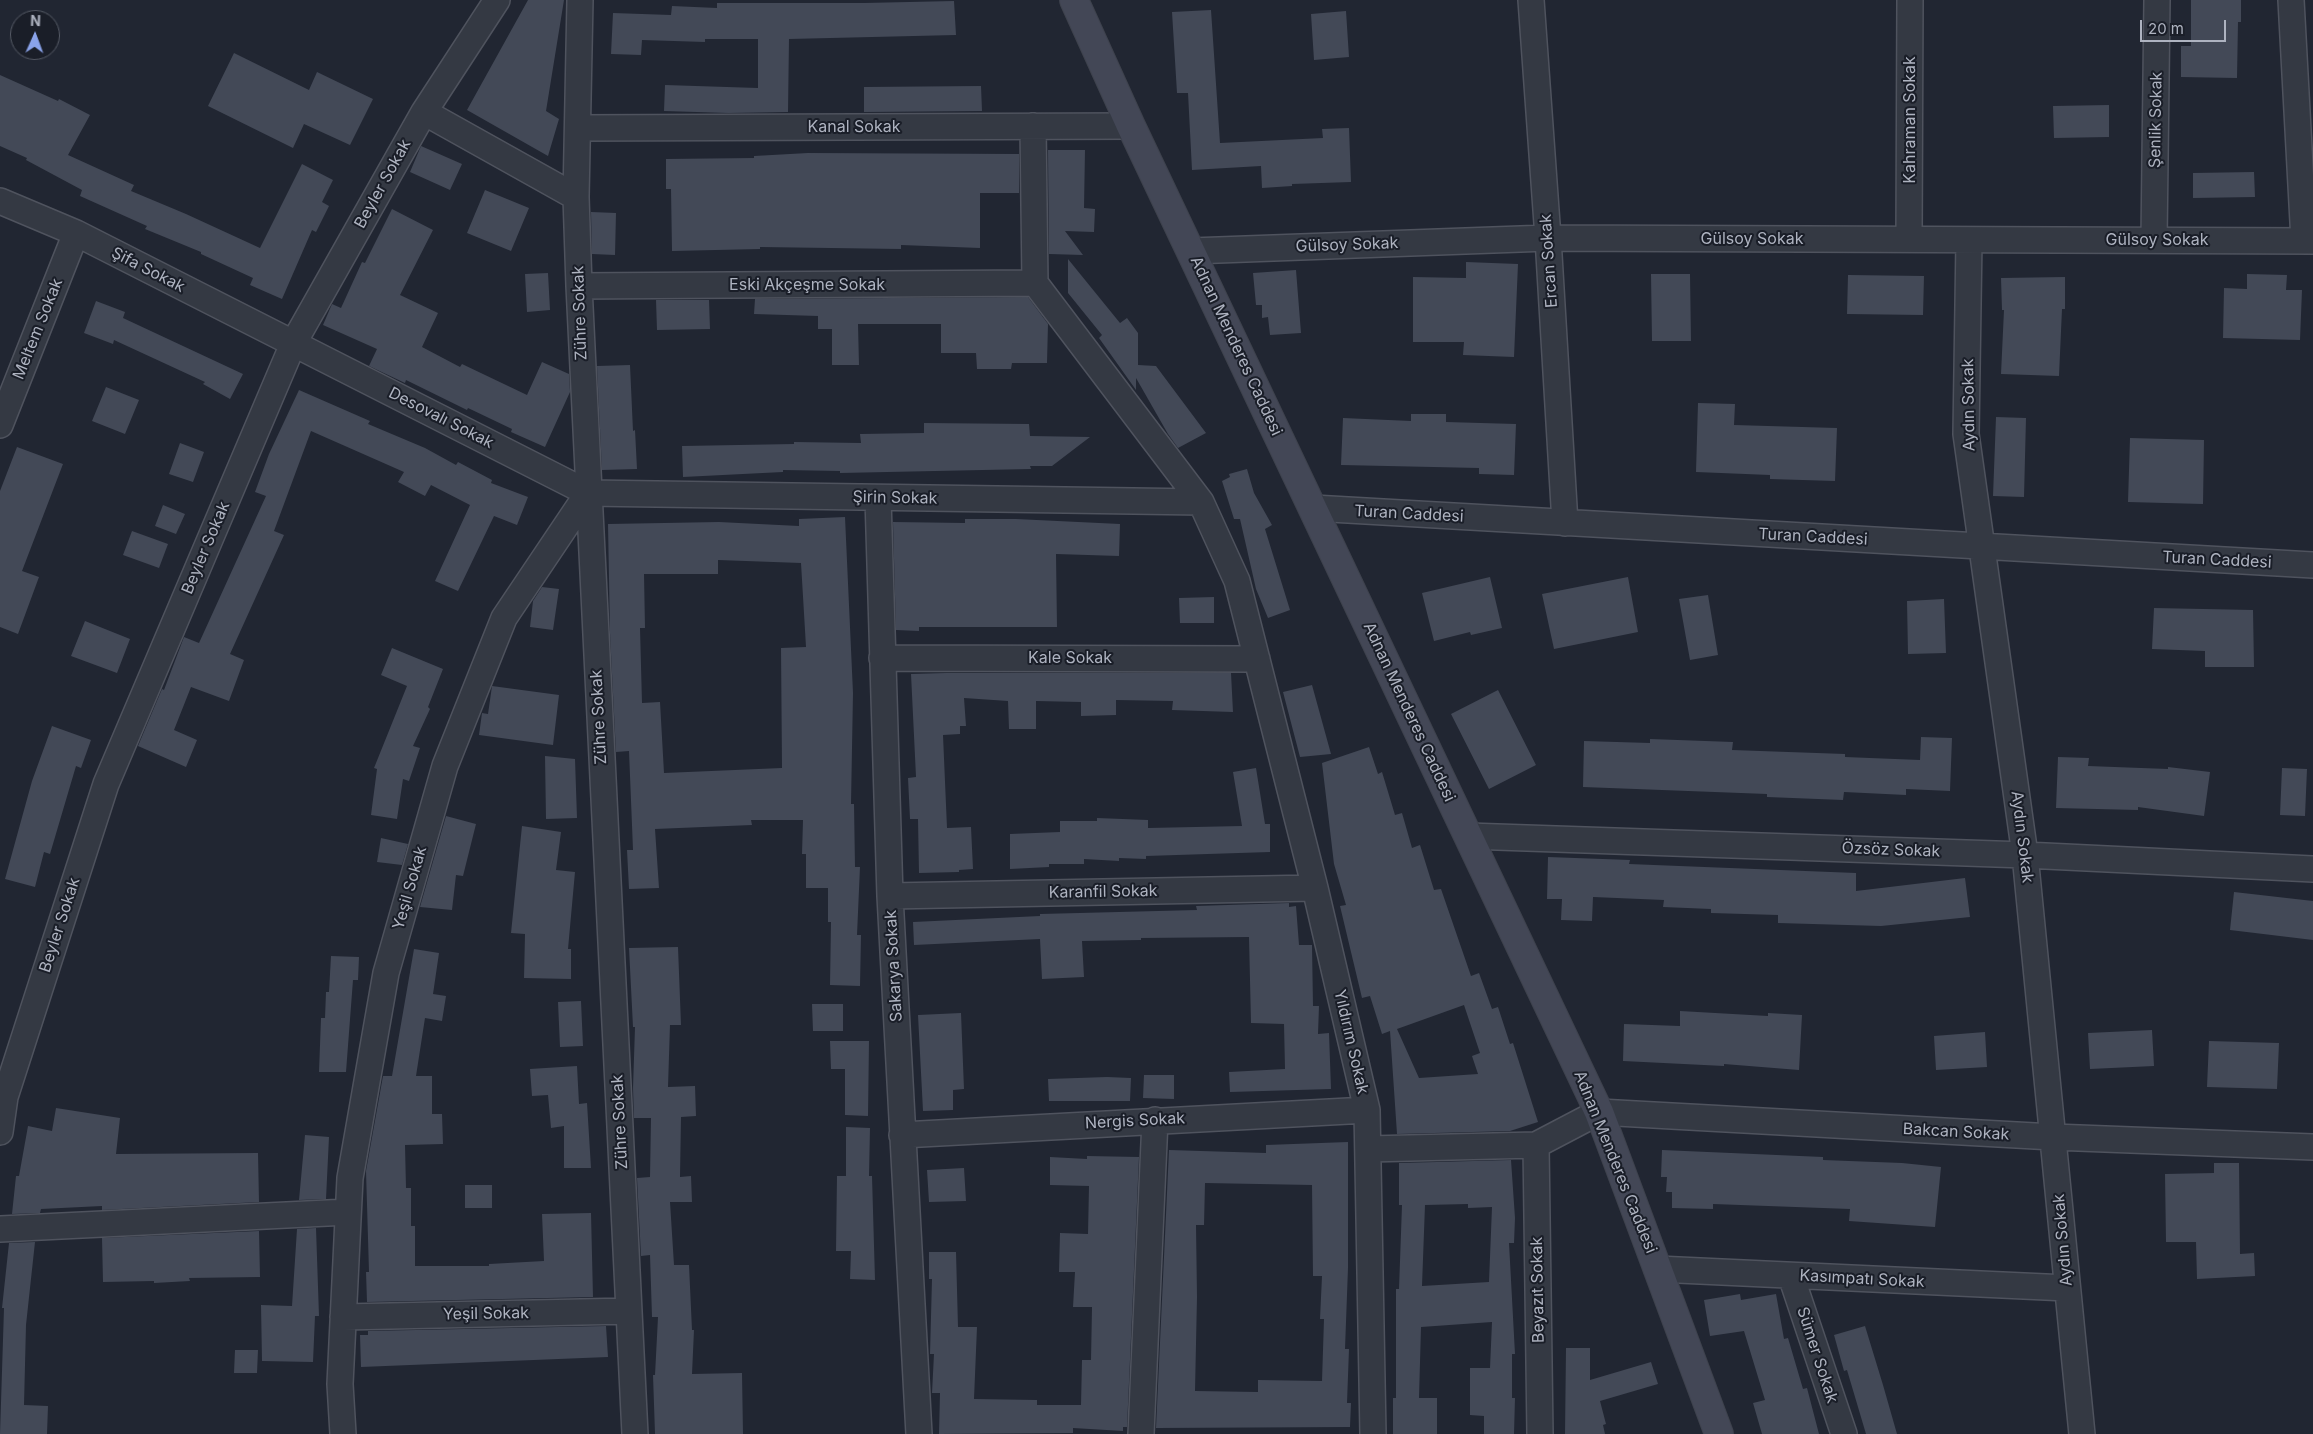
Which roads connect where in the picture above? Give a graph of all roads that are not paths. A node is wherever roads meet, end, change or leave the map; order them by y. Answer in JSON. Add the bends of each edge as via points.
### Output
{"nodes":[{"id":1,"x":497,"y":0,"type":"edge"},
{"id":2,"x":580,"y":0,"type":"edge"},
{"id":3,"x":1074,"y":0,"type":"edge"},
{"id":4,"x":1531,"y":0,"type":"edge"},
{"id":5,"x":1910,"y":0,"type":"edge"},
{"id":6,"x":2157,"y":0,"type":"edge"},
{"id":7,"x":2291,"y":0,"type":"edge"},
{"id":8,"x":424,"y":112,"type":"junction"},
{"id":9,"x":1033,"y":126,"type":"junction"},
{"id":10,"x":1131,"y":126,"type":"junction"},
{"id":11,"x":578,"y":128,"type":"junction"},
{"id":12,"x":576,"y":197,"type":"junction"},
{"id":13,"x":0,"y":201,"type":"edge"},
{"id":14,"x":76,"y":233,"type":"junction"},
{"id":15,"x":1548,"y":238,"type":"junction"},
{"id":16,"x":1909,"y":239,"type":"junction"},
{"id":17,"x":1969,"y":240,"type":"junction"},
{"id":18,"x":2154,"y":240,"type":"junction"},
{"id":19,"x":2309,"y":241,"type":"edge"},
{"id":20,"x":1191,"y":251,"type":"junction"},
{"id":21,"x":1035,"y":283,"type":"junction"},
{"id":22,"x":579,"y":286,"type":"junction"},
{"id":23,"x":293,"y":344,"type":"junction"},
{"id":24,"x":0,"y":425,"type":"edge"},
{"id":25,"x":588,"y":493,"type":"junction"},
{"id":26,"x":878,"y":498,"type":"junction"},
{"id":27,"x":1201,"y":502,"type":"junction"},
{"id":28,"x":1313,"y":508,"type":"junction"},
{"id":29,"x":1564,"y":523,"type":"junction"},
{"id":30,"x":1982,"y":546,"type":"junction"},
{"id":31,"x":2313,"y":565,"type":"edge"},
{"id":32,"x":882,"y":658,"type":"junction"},
{"id":33,"x":1257,"y":659,"type":"junction"},
{"id":34,"x":1468,"y":836,"type":"junction"},
{"id":35,"x":2025,"y":855,"type":"junction"},
{"id":36,"x":2313,"y":869,"type":"edge"},
{"id":37,"x":1315,"y":888,"type":"junction"},
{"id":38,"x":890,"y":896,"type":"junction"},
{"id":39,"x":1367,"y":1110,"type":"junction"},
{"id":40,"x":1598,"y":1112,"type":"junction"},
{"id":41,"x":1155,"y":1120,"type":"junction"},
{"id":42,"x":0,"y":1132,"type":"edge"},
{"id":43,"x":902,"y":1135,"type":"junction"},
{"id":44,"x":2053,"y":1137,"type":"junction"},
{"id":45,"x":1536,"y":1145,"type":"junction"},
{"id":46,"x":2313,"y":1147,"type":"edge"},
{"id":47,"x":1368,"y":1149,"type":"junction"},
{"id":48,"x":348,"y":1212,"type":"junction"},
{"id":49,"x":0,"y":1229,"type":"edge"},
{"id":50,"x":1657,"y":1269,"type":"junction"},
{"id":51,"x":1791,"y":1276,"type":"junction"},
{"id":52,"x":2068,"y":1288,"type":"junction"},
{"id":53,"x":629,"y":1311,"type":"junction"},
{"id":54,"x":343,"y":1317,"type":"junction"},
{"id":55,"x":343,"y":1434,"type":"edge"},
{"id":56,"x":635,"y":1434,"type":"edge"},
{"id":57,"x":919,"y":1434,"type":"edge"},
{"id":58,"x":1141,"y":1434,"type":"edge"},
{"id":59,"x":1373,"y":1434,"type":"edge"},
{"id":60,"x":1540,"y":1434,"type":"edge"},
{"id":61,"x":1719,"y":1434,"type":"edge"},
{"id":62,"x":1844,"y":1434,"type":"edge"},
{"id":63,"x":2082,"y":1434,"type":"edge"}],
"edges":[{"from":1,"to":8,"type":"street","name":"Beyler Sokak"},
{"from":2,"to":11,"type":"street","name":"Zühre Sokak"},
{"from":3,"to":10,"type":"street","name":"Adnan Menderes Caddesi"},
{"from":4,"to":15,"type":"street","name":"Ercan Sokak"},
{"from":5,"to":16,"type":"street","name":"Kahraman Sokak"},
{"from":6,"to":18,"type":"street","name":"Şenlik Sokak"},
{"from":7,"to":19,"type":"street"},
{"from":8,"to":12,"type":"street"},
{"from":8,"to":23,"type":"street","name":"Beyler Sokak"},
{"from":9,"to":10,"type":"street","name":"Kanal Sokak"},
{"from":9,"to":11,"type":"street","name":"Kanal Sokak"},
{"from":9,"to":21,"type":"street"},
{"from":10,"to":20,"type":"street","name":"Adnan Menderes Caddesi"},
{"from":11,"to":12,"type":"street","name":"Zühre Sokak"},
{"from":12,"to":22,"type":"street","name":"Zühre Sokak"},
{"from":13,"to":14,"type":"street","name":"Şifa Sokak"},
{"from":14,"to":23,"type":"street","name":"Şifa Sokak"},
{"from":14,"to":24,"type":"street","name":"Meltem Sokak"},
{"from":15,"to":16,"type":"street","name":"Gülsoy Sokak"},
{"from":15,"to":20,"type":"street","name":"Gülsoy Sokak"},
{"from":15,"to":29,"type":"street","name":"Ercan Sokak"},
{"from":16,"to":17,"type":"street","name":"Gülsoy Sokak"},
{"from":17,"to":18,"type":"street","name":"Gülsoy Sokak"},
{"from":17,"to":30,"type":"street","name":"Aydın Sokak","via":[[1966,434]]},
{"from":18,"to":19,"type":"street","name":"Gülsoy Sokak"},
{"from":20,"to":28,"type":"street","name":"Adnan Menderes Caddesi"},
{"from":21,"to":22,"type":"street","name":"Eski Akçeşme Sokak"},
{"from":21,"to":27,"type":"street"},
{"from":22,"to":25,"type":"street","name":"Zühre Sokak"},
{"from":23,"to":25,"type":"street","name":"Desovalı Sokak"},
{"from":23,"to":42,"type":"street","name":"Beyler Sokak","via":[[106,784],[5,1097]]},
{"from":25,"to":26,"type":"street","name":"Şirin Sokak"},
{"from":25,"to":48,"type":"street","name":"Yeşil Sokak","via":[[504,618],[445,766],[386,973],[350,1178]]},
{"from":25,"to":53,"type":"street","name":"Zühre Sokak"},
{"from":26,"to":27,"type":"street","name":"Şirin Sokak"},
{"from":26,"to":32,"type":"street","name":"Sakarya Sokak"},
{"from":27,"to":33,"type":"street","via":[[1238,582]]},
{"from":28,"to":29,"type":"street","name":"Turan Caddesi"},
{"from":28,"to":34,"type":"street","name":"Adnan Menderes Caddesi"},
{"from":29,"to":30,"type":"street","name":"Turan Caddesi"},
{"from":30,"to":31,"type":"street","name":"Turan Caddesi"},
{"from":30,"to":35,"type":"street","name":"Aydın Sokak"},
{"from":32,"to":33,"type":"street","name":"Kale Sokak"},
{"from":32,"to":38,"type":"street","name":"Sakarya Sokak"},
{"from":33,"to":37,"type":"street","name":"Yıldırım Sokak"},
{"from":34,"to":35,"type":"street","name":"Özsöz Sokak"},
{"from":34,"to":40,"type":"street","name":"Adnan Menderes Caddesi"},
{"from":35,"to":36,"type":"street","name":"Özsöz Sokak"},
{"from":35,"to":44,"type":"street","name":"Aydın Sokak"},
{"from":37,"to":38,"type":"street","name":"Karanfil Sokak"},
{"from":37,"to":39,"type":"street","name":"Yıldırım Sokak"},
{"from":38,"to":43,"type":"street","name":"Sakarya Sokak"},
{"from":39,"to":41,"type":"street","name":"Nergis Sokak"},
{"from":39,"to":47,"type":"street","name":"Yıldırım Sokak"},
{"from":40,"to":44,"type":"street","name":"Bakcan Sokak"},
{"from":40,"to":45,"type":"street"},
{"from":40,"to":50,"type":"street","name":"Adnan Menderes Caddesi"},
{"from":41,"to":43,"type":"street","name":"Nergis Sokak"},
{"from":41,"to":58,"type":"street"},
{"from":43,"to":57,"type":"street","name":"Sakarya Sokak"},
{"from":44,"to":46,"type":"street","name":"Bakcan Sokak"},
{"from":44,"to":52,"type":"street","name":"Aydın Sokak"},
{"from":45,"to":47,"type":"street"},
{"from":45,"to":60,"type":"street","name":"Beyazıt Sokak"},
{"from":47,"to":59,"type":"street","name":"Yıldırım Sokak"},
{"from":48,"to":49,"type":"street"},
{"from":48,"to":54,"type":"street","name":"Yeşil Sokak"},
{"from":50,"to":51,"type":"street","name":"Kasımpatı Sokak"},
{"from":50,"to":61,"type":"street","name":"Adnan Menderes Caddesi"},
{"from":51,"to":52,"type":"street","name":"Kasımpatı Sokak"},
{"from":51,"to":62,"type":"street","name":"Sümer Sokak"},
{"from":52,"to":63,"type":"street","name":"Aydın Sokak"},
{"from":53,"to":54,"type":"street","name":"Yeşil Sokak"},
{"from":53,"to":56,"type":"street","name":"Zühre Sokak"},
{"from":54,"to":55,"type":"street","name":"Yeşil Sokak","via":[[340,1384]]}]}
